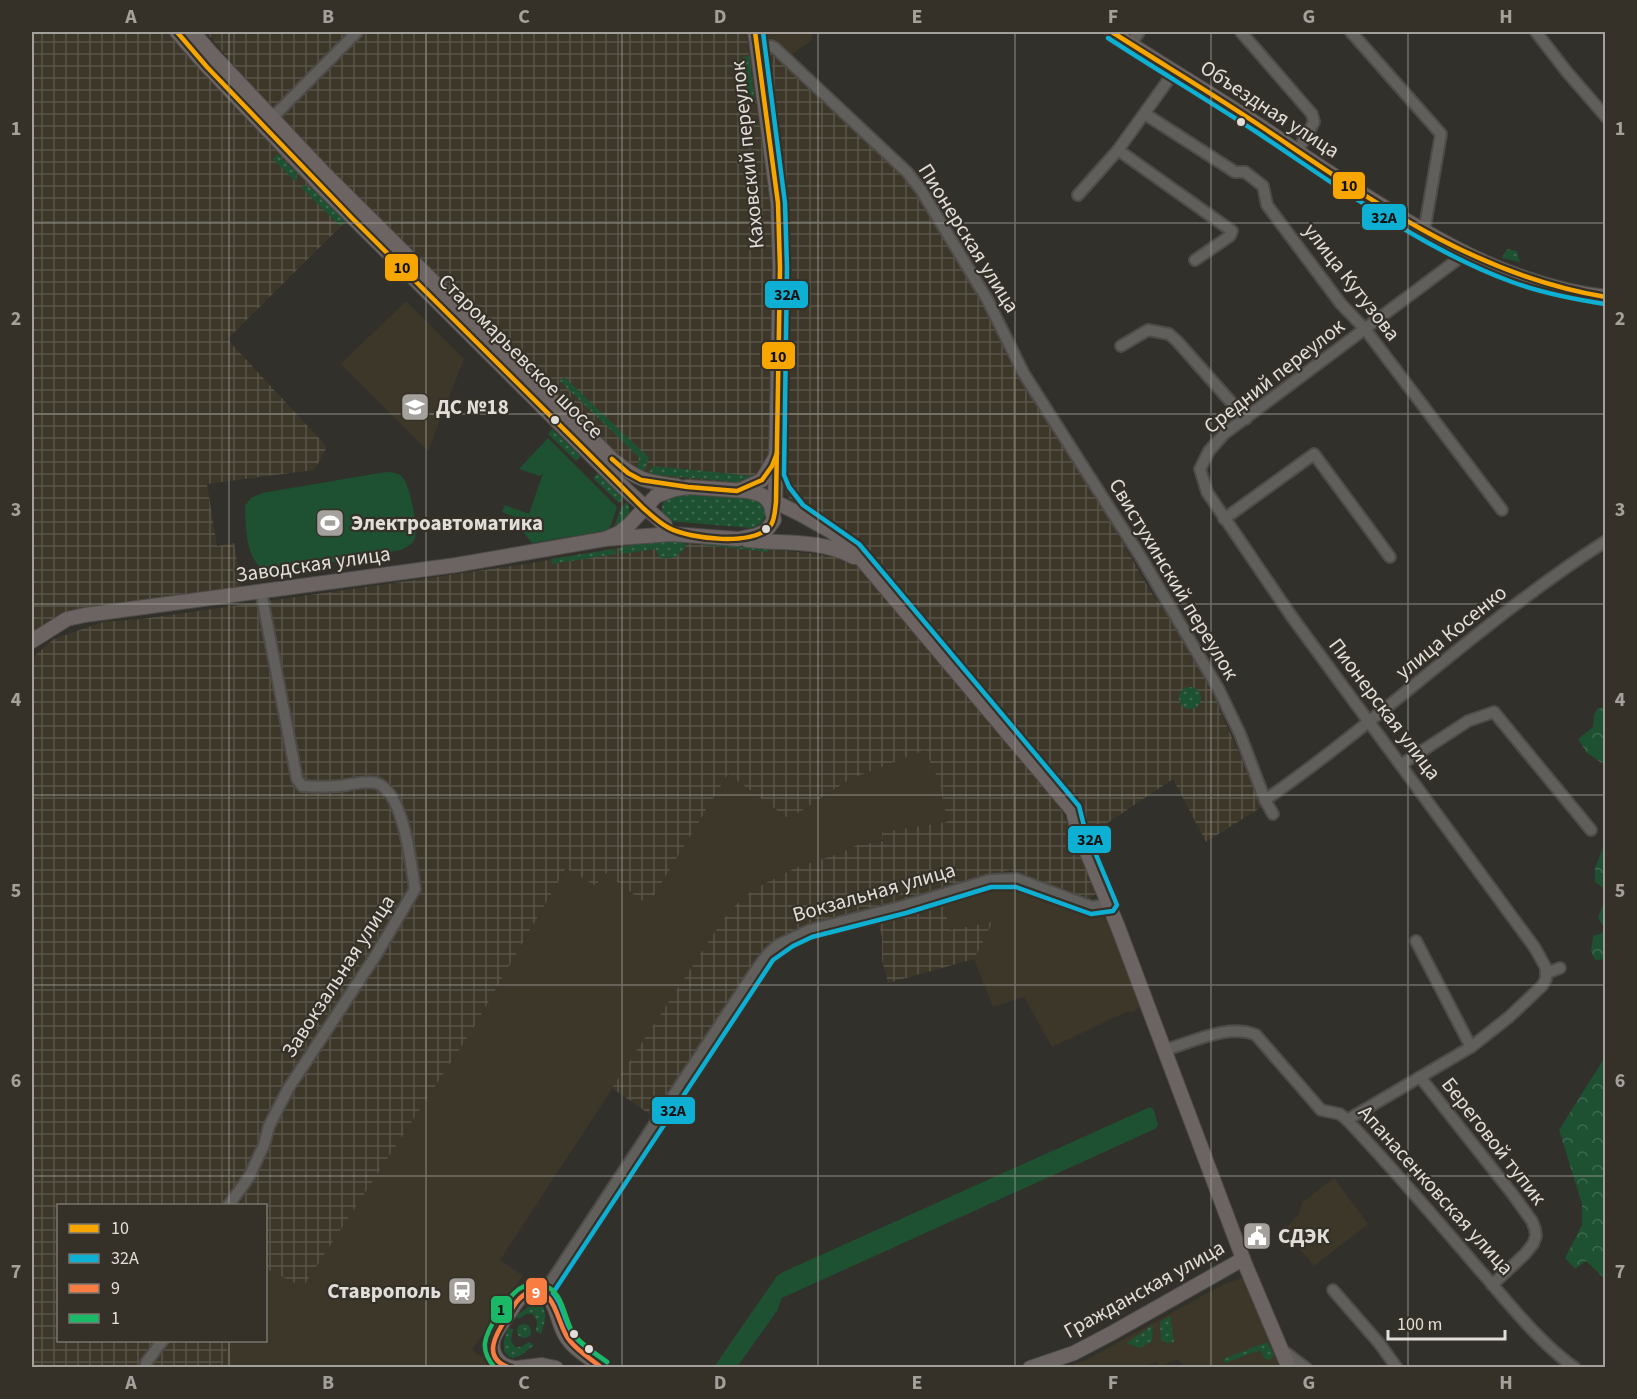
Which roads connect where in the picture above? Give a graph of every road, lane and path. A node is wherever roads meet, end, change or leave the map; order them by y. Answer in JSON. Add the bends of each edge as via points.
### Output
{"nodes":[{"id":1,"x":177,"y":32,"type":"edge"},
{"id":2,"x":193,"y":32,"type":"edge"},
{"id":3,"x":357,"y":32,"type":"edge"},
{"id":4,"x":754,"y":32,"type":"edge"},
{"id":5,"x":1112,"y":32,"type":"edge"},
{"id":6,"x":1139,"y":32,"type":"edge"},
{"id":7,"x":1241,"y":32,"type":"edge"},
{"id":8,"x":1351,"y":32,"type":"edge"},
{"id":9,"x":1536,"y":32,"type":"edge"},
{"id":10,"x":1131,"y":44,"type":"junction"},
{"id":11,"x":756,"y":47,"type":"junction"},
{"id":12,"x":1174,"y":72,"type":"junction"},
{"id":13,"x":1145,"y":114,"type":"junction"},
{"id":14,"x":1605,"y":117,"type":"edge"},
{"id":15,"x":272,"y":118,"type":"junction"},
{"id":16,"x":1118,"y":150,"type":"junction"},
{"id":17,"x":1297,"y":152,"type":"junction"},
{"id":18,"x":1078,"y":195,"type":"dead end"},
{"id":19,"x":1424,"y":232,"type":"junction"},
{"id":20,"x":1465,"y":254,"type":"junction"},
{"id":21,"x":1195,"y":260,"type":"dead end"},
{"id":22,"x":1605,"y":297,"type":"edge"},
{"id":23,"x":1365,"y":329,"type":"junction"},
{"id":24,"x":1120,"y":346,"type":"dead end"},
{"id":25,"x":1024,"y":374,"type":"joint"},
{"id":26,"x":1246,"y":419,"type":"junction"},
{"id":27,"x":777,"y":453,"type":"junction"},
{"id":28,"x":1200,"y":469,"type":"joint"},
{"id":29,"x":776,"y":476,"type":"junction"},
{"id":30,"x":688,"y":488,"type":"junction"},
{"id":31,"x":737,"y":490,"type":"junction"},
{"id":32,"x":668,"y":491,"type":"junction"},
{"id":33,"x":630,"y":494,"type":"junction"},
{"id":34,"x":771,"y":500,"type":"junction"},
{"id":35,"x":643,"y":508,"type":"junction"},
{"id":36,"x":1502,"y":510,"type":"dead end"},
{"id":37,"x":800,"y":514,"type":"junction"},
{"id":38,"x":1224,"y":519,"type":"junction"},
{"id":39,"x":629,"y":525,"type":"junction"},
{"id":40,"x":665,"y":525,"type":"junction"},
{"id":41,"x":693,"y":535,"type":"junction"},
{"id":42,"x":605,"y":539,"type":"junction"},
{"id":43,"x":738,"y":539,"type":"junction"},
{"id":44,"x":1605,"y":541,"type":"edge"},
{"id":45,"x":1390,"y":557,"type":"dead end"},
{"id":46,"x":866,"y":565,"type":"junction"},
{"id":47,"x":261,"y":592,"type":"junction"},
{"id":48,"x":32,"y":641,"type":"edge"},
{"id":49,"x":1370,"y":722,"type":"junction"},
{"id":50,"x":1402,"y":764,"type":"junction"},
{"id":51,"x":1265,"y":800,"type":"junction"},
{"id":52,"x":1273,"y":814,"type":"dead end"},
{"id":53,"x":1590,"y":830,"type":"dead end"},
{"id":54,"x":1110,"y":904,"type":"junction"},
{"id":55,"x":1416,"y":941,"type":"dead end"},
{"id":56,"x":1560,"y":968,"type":"dead end"},
{"id":57,"x":1547,"y":970,"type":"junction"},
{"id":58,"x":1471,"y":1047,"type":"junction"},
{"id":59,"x":1164,"y":1050,"type":"junction"},
{"id":60,"x":1420,"y":1077,"type":"junction"},
{"id":61,"x":1347,"y":1120,"type":"junction"},
{"id":62,"x":229,"y":1204,"type":"edge"},
{"id":63,"x":1243,"y":1259,"type":"junction"},
{"id":64,"x":1492,"y":1285,"type":"junction"},
{"id":65,"x":1333,"y":1290,"type":"dead end"},
{"id":66,"x":543,"y":1294,"type":"junction"},
{"id":67,"x":162,"y":1342,"type":"edge"},
{"id":68,"x":1281,"y":1349,"type":"junction"},
{"id":69,"x":146,"y":1363,"type":"dead end"},
{"id":70,"x":511,"y":1366,"type":"edge"},
{"id":71,"x":556,"y":1368,"type":"edge"},
{"id":72,"x":603,"y":1368,"type":"edge"},
{"id":73,"x":1030,"y":1368,"type":"edge"},
{"id":74,"x":1289,"y":1368,"type":"edge"},
{"id":75,"x":1306,"y":1368,"type":"edge"},
{"id":76,"x":1397,"y":1368,"type":"edge"},
{"id":77,"x":1575,"y":1368,"type":"edge"}],
"edges":[{"from":1,"to":33,"type":"main road","name":"Старомарьевское шоссе","via":[[317,182]]},
{"from":2,"to":15,"type":"main road","name":"Старомарьевское шоссе"},
{"from":3,"to":15,"type":"street"},
{"from":4,"to":11,"type":"main road","name":"Каховский переулок"},
{"from":5,"to":10,"type":"main road","name":"Объездная улица"},
{"from":6,"to":10,"type":"street"},
{"from":7,"to":17,"type":"street","via":[[1312,114],[1314,122]]},
{"from":8,"to":19,"type":"street","via":[[1441,134]]},
{"from":9,"to":14,"type":"street"},
{"from":10,"to":12,"type":"main road","name":"Объездная улица"},
{"from":11,"to":25,"type":"street","name":"Пионерская улица","via":[[775,48],[907,172],[987,299]]},
{"from":11,"to":27,"type":"main road","name":"Каховский переулок","via":[[778,203]]},
{"from":12,"to":13,"type":"street"},
{"from":12,"to":17,"type":"main road","name":"Объездная улица"},
{"from":13,"to":16,"type":"street"},
{"from":13,"to":23,"type":"street","name":"улица Кутузова","via":[[1263,186],[1267,205],[1341,304]]},
{"from":15,"to":30,"type":"main road","name":"Старомарьевское шоссе","via":[[613,460],[641,480]]},
{"from":16,"to":18,"type":"street"},
{"from":16,"to":21,"type":"street","via":[[1232,231]]},
{"from":17,"to":19,"type":"main road","name":"Объездная улица"},
{"from":19,"to":20,"type":"main road","name":"Объездная улица"},
{"from":20,"to":22,"type":"main road","name":"Объездная улица","via":[[1544,285]]},
{"from":20,"to":23,"type":"street","name":"Средний переулок"},
{"from":23,"to":26,"type":"street","name":"Средний переулок"},
{"from":23,"to":36,"type":"street","name":"улица Кутузова"},
{"from":24,"to":26,"type":"street","via":[[1148,330],[1169,334]]},
{"from":25,"to":51,"type":"street","name":"Свистухинский переулок","via":[[1142,559],[1218,688]]},
{"from":26,"to":28,"type":"street","name":"Средний переулок","via":[[1224,434]]},
{"from":27,"to":29,"type":"main road","name":"Каховский переулок"},
{"from":27,"to":31,"type":"main road","via":[[762,480]]},
{"from":28,"to":38,"type":"street","name":"Пионерская улица","via":[[1207,492]]},
{"from":29,"to":34,"type":"main road","name":"Каховский переулок"},
{"from":29,"to":37,"type":"main road","via":[[787,501]]},
{"from":30,"to":31,"type":"main road"},
{"from":30,"to":32,"type":"main road"},
{"from":31,"to":34,"type":"main road"},
{"from":32,"to":35,"type":"main road"},
{"from":32,"to":40,"type":"main road","via":[[658,507]]},
{"from":33,"to":35,"type":"main road","name":"Старомарьевское шоссе"},
{"from":33,"to":39,"type":"main road","via":[[635,510]]},
{"from":34,"to":37,"type":"main road"},
{"from":34,"to":43,"type":"main road","name":"Каховский переулок","via":[[774,520],[766,531]]},
{"from":35,"to":39,"type":"main road"},
{"from":35,"to":40,"type":"main road","name":"Старомарьевское шоссе"},
{"from":37,"to":46,"type":"main road","via":[[843,540]]},
{"from":38,"to":45,"type":"street","via":[[1314,454]]},
{"from":38,"to":49,"type":"street","name":"Пионерская улица"},
{"from":39,"to":42,"type":"main road"},
{"from":40,"to":41,"type":"main road","name":"Старомарьевское шоссе"},
{"from":41,"to":42,"type":"main road"},
{"from":41,"to":43,"type":"main road"},
{"from":42,"to":47,"type":"main road","name":"Заводская улица","via":[[456,565]]},
{"from":43,"to":46,"type":"main road","via":[[824,545],[844,551]]},
{"from":44,"to":49,"type":"street","name":"улица Косенко","via":[[1550,578]]},
{"from":46,"to":54,"type":"main road","via":[[1073,811]]},
{"from":47,"to":48,"type":"main road","name":"Заводская улица","via":[[76,617]]},
{"from":47,"to":62,"type":"street","name":"Завокзальная улица","via":[[297,779],[302,786],[376,783],[386,789],[394,798],[404,828],[415,889],[288,1089],[249,1177]]},
{"from":49,"to":50,"type":"street","name":"Пионерская улица"},
{"from":49,"to":51,"type":"street","name":"улица Косенко"},
{"from":50,"to":53,"type":"street","via":[[1468,721],[1494,712]]},
{"from":50,"to":57,"type":"street","name":"Пионерская улица"},
{"from":51,"to":52,"type":"street","name":"Свистухинский переулок"},
{"from":54,"to":59,"type":"main road"},
{"from":54,"to":66,"type":"street","name":"Вокзальная улица","via":[[1092,907],[1017,879],[990,880],[810,930],[778,945],[754,974]]},
{"from":55,"to":58,"type":"street"},
{"from":56,"to":57,"type":"street"},
{"from":57,"to":58,"type":"street","via":[[1542,986]]},
{"from":58,"to":60,"type":"street"},
{"from":59,"to":61,"type":"street","name":"Апанасенковская улица","via":[[1223,1033],[1249,1032],[1256,1035],[1321,1110],[1340,1114]]},
{"from":59,"to":63,"type":"main road"},
{"from":60,"to":61,"type":"street"},
{"from":60,"to":64,"type":"street","name":"Береговой тупик","via":[[1514,1196],[1535,1229],[1533,1244]]},
{"from":61,"to":64,"type":"street","name":"Апанасенковская улица"},
{"from":63,"to":68,"type":"main road"},
{"from":63,"to":73,"type":"main road","name":"Гражданская улица","via":[[1113,1334]]},
{"from":64,"to":77,"type":"street","name":"Апанасенковская улица"},
{"from":65,"to":76,"type":"street"},
{"from":66,"to":70,"type":"main road","via":[[530,1292],[523,1296],[494,1335],[492,1351]]},
{"from":66,"to":72,"type":"main road","via":[[554,1305],[567,1340]]},
{"from":67,"to":69,"type":"street"},
{"from":68,"to":74,"type":"main road"},
{"from":68,"to":75,"type":"street"},
{"from":70,"to":71,"type":"main road"}]}
